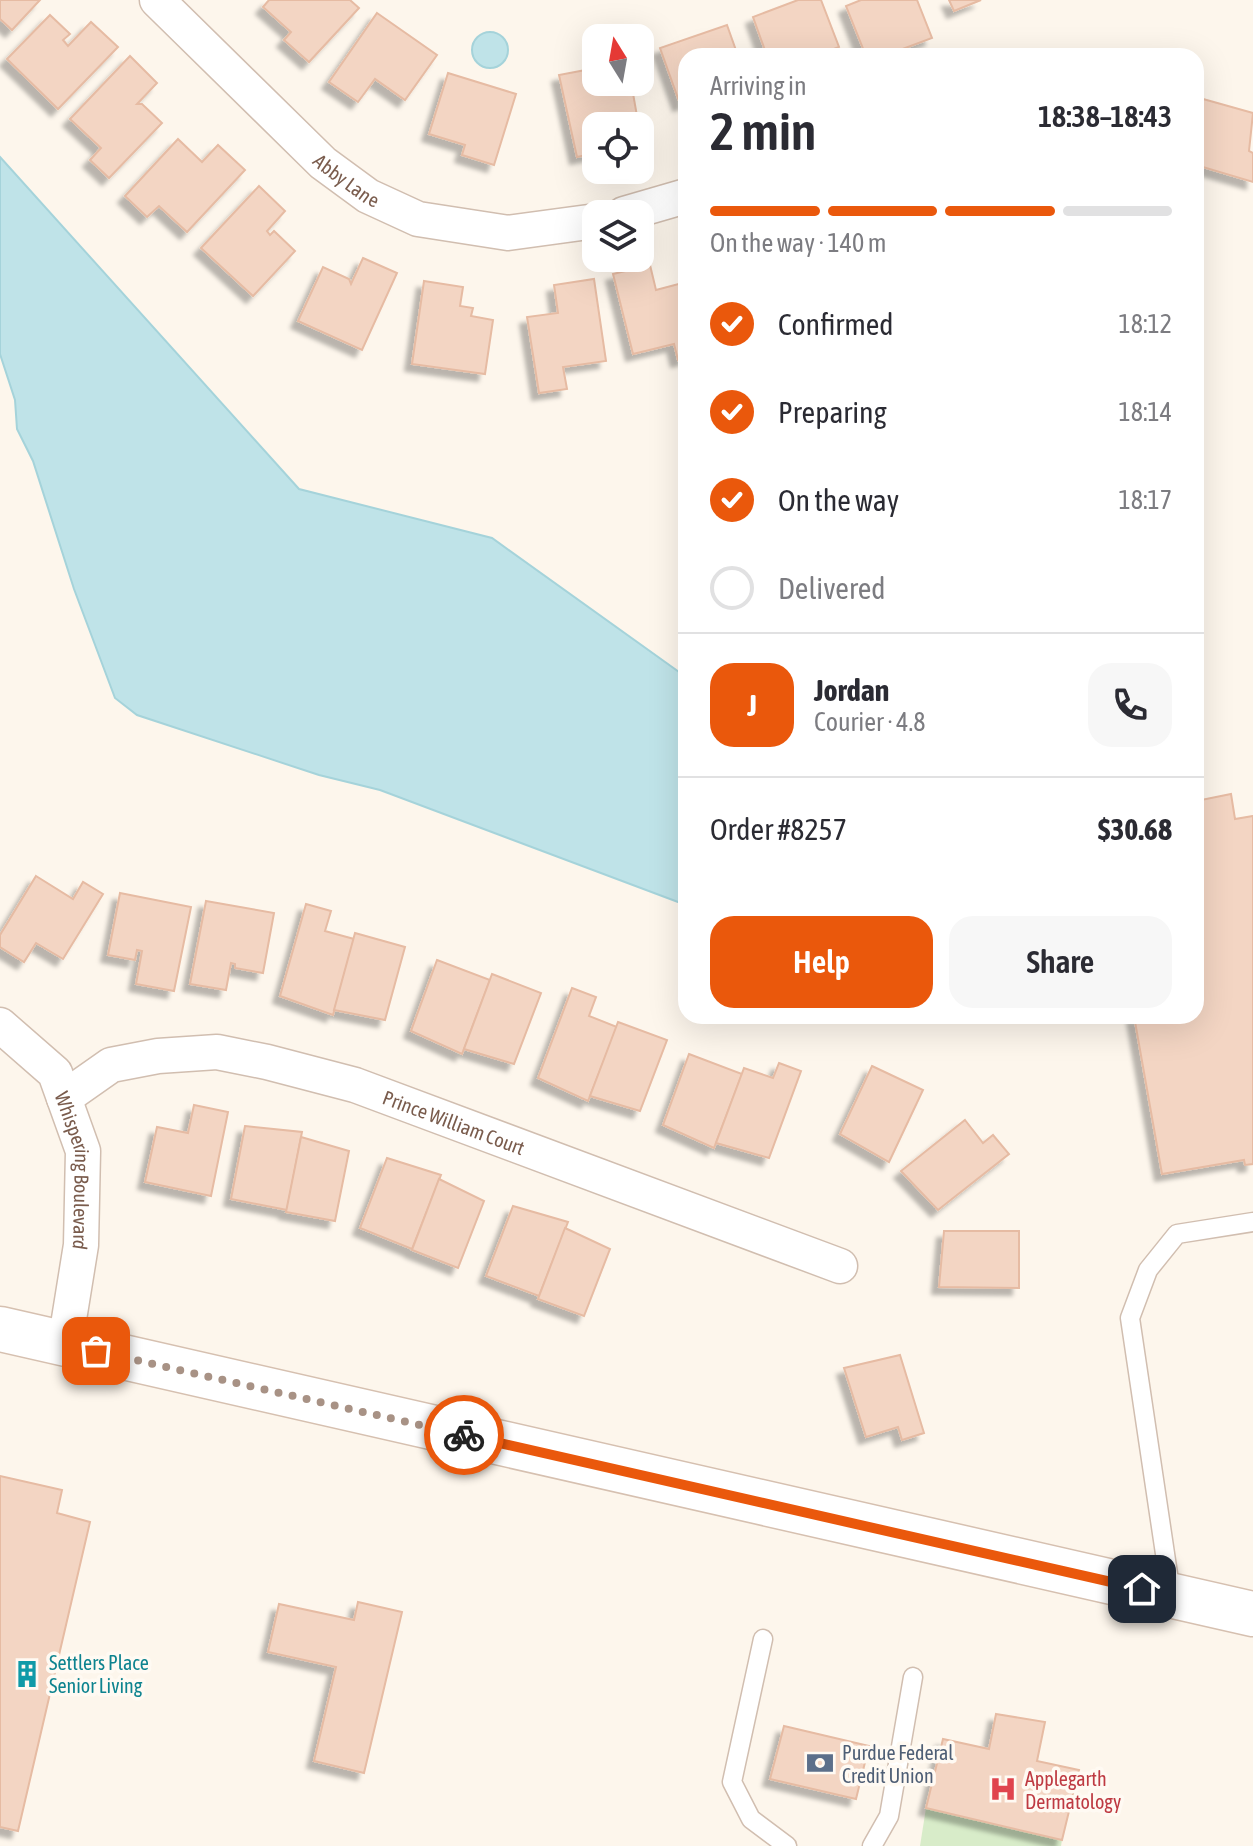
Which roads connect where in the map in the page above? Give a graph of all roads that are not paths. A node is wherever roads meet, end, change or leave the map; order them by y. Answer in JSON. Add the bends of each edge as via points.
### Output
{"nodes":[{"id":1,"x":157,"y":0,"type":"edge"},
{"id":2,"x":678,"y":198,"type":"edge"},
{"id":3,"x":654,"y":205,"type":"edge"},
{"id":4,"x":582,"y":223,"type":"edge"},
{"id":5,"x":0,"y":1025,"type":"edge"},
{"id":6,"x":64,"y":1098,"type":"junction"},
{"id":7,"x":1253,"y":1222,"type":"edge"},
{"id":8,"x":840,"y":1266,"type":"dead end"},
{"id":9,"x":0,"y":1329,"type":"edge"},
{"id":10,"x":65,"y":1344,"type":"junction"},
{"id":11,"x":1171,"y":1596,"type":"junction"},
{"id":12,"x":1253,"y":1614,"type":"edge"},
{"id":13,"x":763,"y":1639,"type":"dead end"},
{"id":14,"x":913,"y":1677,"type":"dead end"},
{"id":15,"x":787,"y":1846,"type":"edge"},
{"id":16,"x":872,"y":1846,"type":"edge"}],
"edges":[{"from":1,"to":4,"type":"street","name":"Abby Lane","via":[[323,163],[368,196],[418,219],[508,233]]},
{"from":2,"to":3,"type":"street"},
{"from":5,"to":6,"type":"street","name":"Whispering Boulevard","via":[[55,1073]]},
{"from":6,"to":8,"type":"street","name":"Prince William Court","via":[[111,1065],[158,1056],[217,1052],[267,1062],[355,1085]]},
{"from":6,"to":10,"type":"street","name":"Whispering Boulevard","via":[[83,1151],[81,1245]]},
{"from":7,"to":11,"type":"lane","via":[[1177,1234],[1148,1270],[1130,1318]]},
{"from":9,"to":10,"type":"main road"},
{"from":10,"to":11,"type":"main road"},
{"from":11,"to":12,"type":"main road"},
{"from":13,"to":15,"type":"lane","via":[[732,1782],[751,1819]]},
{"from":14,"to":16,"type":"lane","via":[[889,1816]]}]}
